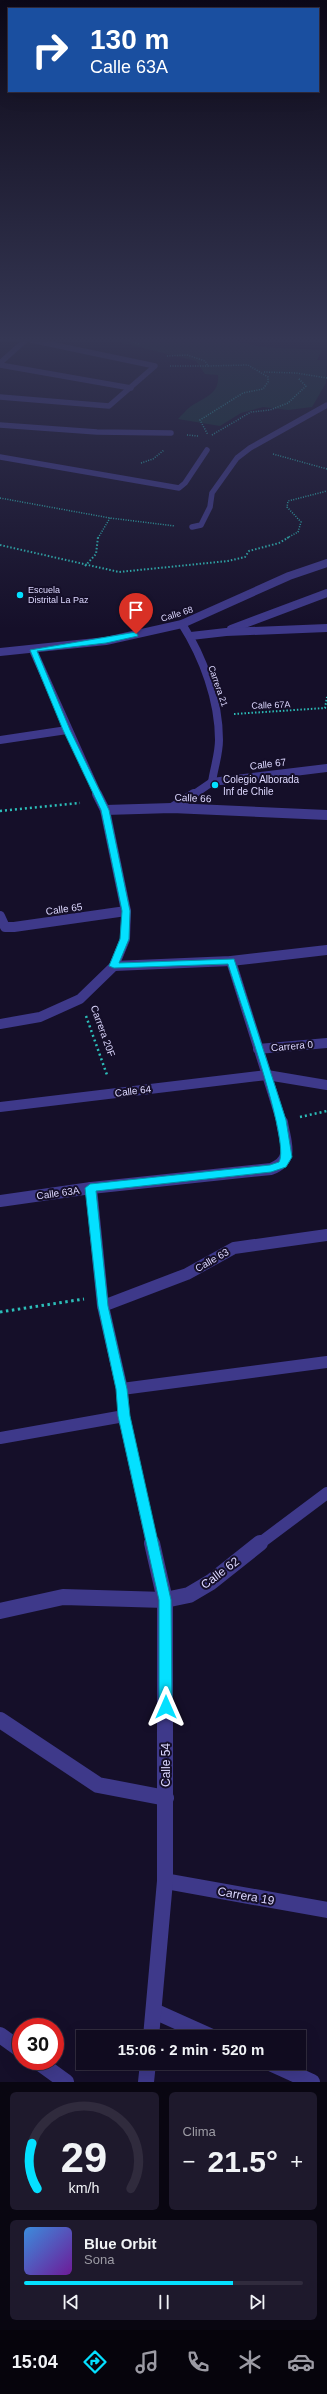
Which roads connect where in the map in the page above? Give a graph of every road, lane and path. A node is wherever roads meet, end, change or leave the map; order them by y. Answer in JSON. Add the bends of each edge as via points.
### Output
{"nodes":[{"id":1,"x":151,"y":434,"type":"edge"},
{"id":2,"x":275,"y":434,"type":"edge"},
{"id":3,"x":250,"y":448,"type":"junction"},
{"id":4,"x":207,"y":450,"type":"dead end"},
{"id":5,"x":0,"y":457,"type":"edge"},
{"id":6,"x":327,"y":469,"type":"edge"},
{"id":7,"x":120,"y":478,"type":"junction"},
{"id":8,"x":327,"y":491,"type":"edge"},
{"id":9,"x":0,"y":498,"type":"edge"},
{"id":10,"x":110,"y":518,"type":"junction"},
{"id":11,"x":192,"y":527,"type":"joint"},
{"id":12,"x":0,"y":545,"type":"edge"},
{"id":13,"x":327,"y":563,"type":"edge"},
{"id":14,"x":85,"y":566,"type":"junction"},
{"id":15,"x":327,"y":592,"type":"edge"},
{"id":16,"x":182,"y":624,"type":"junction"},
{"id":17,"x":327,"y":628,"type":"edge"},
{"id":18,"x":226,"y":632,"type":"junction"},
{"id":19,"x":191,"y":636,"type":"junction"},
{"id":20,"x":33,"y":650,"type":"junction"},
{"id":21,"x":0,"y":652,"type":"edge"},
{"id":22,"x":327,"y":697,"type":"edge"},
{"id":23,"x":218,"y":714,"type":"junction"},
{"id":24,"x":67,"y":730,"type":"junction"},
{"id":25,"x":0,"y":740,"type":"edge"},
{"id":26,"x":327,"y":768,"type":"edge"},
{"id":27,"x":212,"y":782,"type":"junction"},
{"id":28,"x":100,"y":801,"type":"junction"},
{"id":29,"x":172,"y":808,"type":"junction"},
{"id":30,"x":105,"y":810,"type":"junction"},
{"id":31,"x":0,"y":811,"type":"edge"},
{"id":32,"x":327,"y":815,"type":"edge"},
{"id":33,"x":126,"y":911,"type":"junction"},
{"id":34,"x":0,"y":916,"type":"edge"},
{"id":35,"x":327,"y":950,"type":"edge"},
{"id":36,"x":231,"y":961,"type":"junction"},
{"id":37,"x":114,"y":966,"type":"junction"},
{"id":38,"x":80,"y":999,"type":"junction"},
{"id":39,"x":0,"y":1024,"type":"edge"},
{"id":40,"x":327,"y":1043,"type":"edge"},
{"id":41,"x":258,"y":1050,"type":"junction"},
{"id":42,"x":267,"y":1075,"type":"junction"},
{"id":43,"x":327,"y":1085,"type":"edge"},
{"id":44,"x":114,"y":1093,"type":"junction"},
{"id":45,"x":0,"y":1107,"type":"edge"},
{"id":46,"x":327,"y":1111,"type":"edge"},
{"id":47,"x":282,"y":1120,"type":"junction"},
{"id":48,"x":90,"y":1188,"type":"junction"},
{"id":49,"x":0,"y":1201,"type":"edge"},
{"id":50,"x":327,"y":1235,"type":"edge"},
{"id":51,"x":103,"y":1301,"type":"junction"},
{"id":52,"x":0,"y":1312,"type":"edge"},
{"id":53,"x":327,"y":1362,"type":"edge"},
{"id":54,"x":122,"y":1389,"type":"junction"},
{"id":55,"x":124,"y":1416,"type":"junction"},
{"id":56,"x":0,"y":1438,"type":"edge"},
{"id":57,"x":327,"y":1493,"type":"edge"},
{"id":58,"x":165,"y":1600,"type":"junction"},
{"id":59,"x":0,"y":1611,"type":"edge"},
{"id":60,"x":0,"y":1720,"type":"edge"},
{"id":61,"x":166,"y":1798,"type":"junction"},
{"id":62,"x":165,"y":1882,"type":"junction"},
{"id":63,"x":327,"y":1910,"type":"edge"},
{"id":64,"x":154,"y":2011,"type":"junction"},
{"id":65,"x":152,"y":2030,"type":"edge"},
{"id":66,"x":196,"y":2030,"type":"edge"},
{"id":67,"x":0,"y":2035,"type":"edge"},
{"id":68,"x":12,"y":2044,"type":"edge"},
{"id":69,"x":49,"y":2070,"type":"edge"},
{"id":70,"x":147,"y":2070,"type":"edge"},
{"id":71,"x":285,"y":2070,"type":"edge"},
{"id":72,"x":66,"y":2082,"type":"edge"},
{"id":73,"x":146,"y":2082,"type":"edge"},
{"id":74,"x":312,"y":2082,"type":"edge"}],
"edges":[{"from":1,"to":7,"type":"path","via":[[145,443],[166,447],[153,459],[137,465]]},
{"from":2,"to":3,"type":"street"},
{"from":3,"to":6,"type":"path"},
{"from":3,"to":11,"type":"street","via":[[237,458],[212,493],[210,507],[201,525]]},
{"from":4,"to":7,"type":"street","via":[[179,488]]},
{"from":5,"to":7,"type":"street"},
{"from":8,"to":14,"type":"path","via":[[288,501],[288,507],[301,522],[298,532],[279,543],[249,551],[245,557],[131,572]]},
{"from":9,"to":10,"type":"path"},
{"from":10,"to":11,"type":"path"},
{"from":10,"to":14,"type":"path","via":[[97,539],[96,554]]},
{"from":12,"to":14,"type":"path"},
{"from":13,"to":16,"type":"street","name":"Calle 68","via":[[288,576]]},
{"from":15,"to":18,"type":"street"},
{"from":16,"to":19,"type":"street","name":"Carrera 21"},
{"from":16,"to":20,"type":"street","name":"Calle 68","via":[[106,641]]},
{"from":17,"to":18,"type":"street"},
{"from":18,"to":19,"type":"street"},
{"from":19,"to":23,"type":"street","name":"Carrera 21"},
{"from":20,"to":21,"type":"street","name":"Calle 68"},
{"from":20,"to":24,"type":"street","name":"Carrera 20F"},
{"from":22,"to":23,"type":"path","name":"Calle 67A","via":[[325,708]]},
{"from":23,"to":27,"type":"street","name":"Carrera 21","via":[[219,742]]},
{"from":24,"to":25,"type":"street"},
{"from":24,"to":28,"type":"street","name":"Carrera 20F"},
{"from":26,"to":27,"type":"street","name":"Calle 67"},
{"from":27,"to":29,"type":"street"},
{"from":28,"to":30,"type":"street","name":"Carrera 20F"},
{"from":28,"to":31,"type":"path"},
{"from":29,"to":30,"type":"street","name":"Calle 66"},
{"from":29,"to":32,"type":"street","name":"Calle 66"},
{"from":30,"to":33,"type":"street","name":"Carrera 20F"},
{"from":33,"to":34,"type":"street","name":"Calle 65","via":[[5,927]]},
{"from":33,"to":37,"type":"street","name":"Carrera 20F","via":[[125,939]]},
{"from":35,"to":36,"type":"street"},
{"from":36,"to":37,"type":"street"},
{"from":36,"to":41,"type":"street"},
{"from":37,"to":38,"type":"street","name":"Carrera 20F"},
{"from":38,"to":39,"type":"street","via":[[40,1017]]},
{"from":38,"to":44,"type":"path","name":"Carrera 20F"},
{"from":40,"to":41,"type":"street","name":"Carrera 0"},
{"from":41,"to":42,"type":"street"},
{"from":42,"to":43,"type":"street","name":"Calle 64"},
{"from":42,"to":44,"type":"street","name":"Calle 64"},
{"from":42,"to":47,"type":"street"},
{"from":44,"to":45,"type":"street","name":"Calle 64"},
{"from":46,"to":47,"type":"path"},
{"from":47,"to":48,"type":"street","name":"Calle 63A","via":[[287,1157],[282,1165],[271,1169]]},
{"from":48,"to":49,"type":"street","name":"Calle 63A"},
{"from":48,"to":51,"type":"street","name":"Calle 54"},
{"from":50,"to":51,"type":"street","name":"Calle 63","via":[[234,1248],[188,1274]]},
{"from":51,"to":52,"type":"path"},
{"from":51,"to":54,"type":"street","name":"Calle 54"},
{"from":53,"to":54,"type":"street"},
{"from":54,"to":55,"type":"street","name":"Calle 54"},
{"from":55,"to":56,"type":"street"},
{"from":55,"to":58,"type":"street","name":"Calle 54"},
{"from":57,"to":58,"type":"street","name":"Calle 62","via":[[211,1582],[189,1595]]},
{"from":58,"to":59,"type":"street","name":"Calle 62","via":[[63,1597]]},
{"from":58,"to":61,"type":"street","name":"Calle 54"},
{"from":60,"to":61,"type":"street","via":[[98,1785]]},
{"from":61,"to":62,"type":"street","name":"Calle 54"},
{"from":62,"to":63,"type":"street","name":"Carrera 19"},
{"from":62,"to":64,"type":"street","name":"Calle 54"},
{"from":64,"to":65,"type":"street","name":"Calle 54"},
{"from":64,"to":66,"type":"street"},
{"from":67,"to":68,"type":"street"},
{"from":69,"to":72,"type":"street"},
{"from":70,"to":73,"type":"street"},
{"from":71,"to":74,"type":"street"}]}
